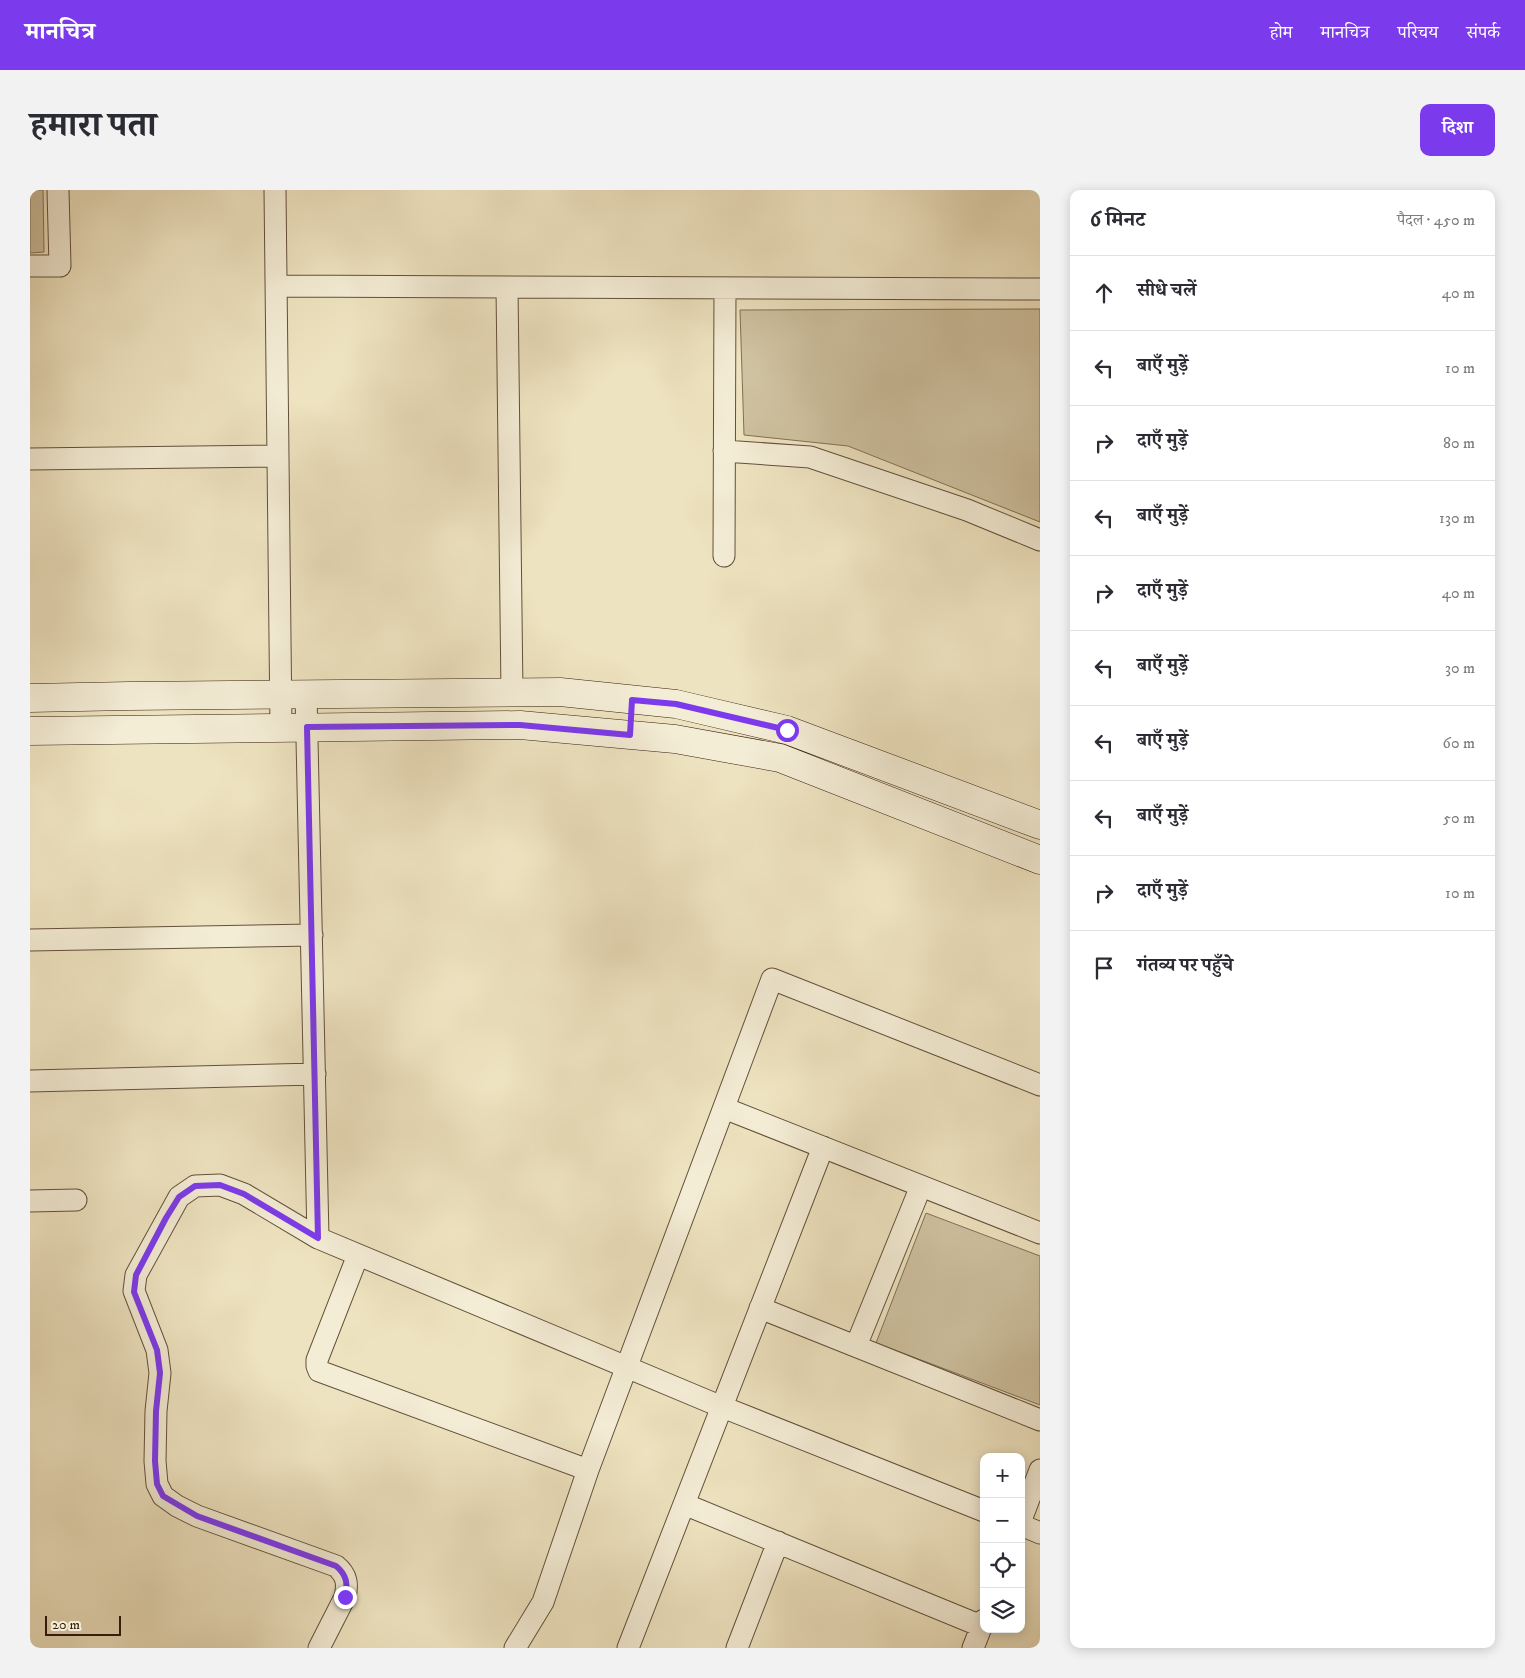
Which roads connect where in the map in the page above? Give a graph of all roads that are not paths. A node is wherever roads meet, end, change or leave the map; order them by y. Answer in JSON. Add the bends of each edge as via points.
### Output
{"nodes":[{"id":1,"x":58,"y":190,"type":"edge"},
{"id":2,"x":276,"y":190,"type":"edge"},
{"id":3,"x":30,"y":266,"type":"edge"},
{"id":4,"x":276,"y":286,"type":"junction"},
{"id":5,"x":507,"y":287,"type":"junction"},
{"id":6,"x":725,"y":288,"type":"junction"},
{"id":7,"x":1040,"y":289,"type":"edge"},
{"id":8,"x":724,"y":451,"type":"junction"},
{"id":9,"x":278,"y":456,"type":"junction"},
{"id":10,"x":30,"y":459,"type":"edge"},
{"id":11,"x":1040,"y":540,"type":"edge"},
{"id":12,"x":724,"y":556,"type":"dead end"},
{"id":13,"x":512,"y":693,"type":"junction"},
{"id":14,"x":293,"y":694,"type":"junction"},
{"id":15,"x":30,"y":698,"type":"edge"},
{"id":16,"x":632,"y":700,"type":"junction"},
{"id":17,"x":294,"y":727,"type":"junction"},
{"id":18,"x":30,"y":731,"type":"edge"},
{"id":19,"x":630,"y":735,"type":"junction"},
{"id":20,"x":1040,"y":826,"type":"edge"},
{"id":21,"x":1040,"y":860,"type":"edge"},
{"id":22,"x":312,"y":935,"type":"junction"},
{"id":23,"x":30,"y":940,"type":"edge"},
{"id":24,"x":315,"y":1074,"type":"junction"},
{"id":25,"x":30,"y":1081,"type":"edge"},
{"id":26,"x":1040,"y":1085,"type":"edge"},
{"id":27,"x":724,"y":1108,"type":"junction"},
{"id":28,"x":823,"y":1147,"type":"junction"},
{"id":29,"x":921,"y":1186,"type":"junction"},
{"id":30,"x":76,"y":1200,"type":"dead end"},
{"id":31,"x":30,"y":1201,"type":"edge"},
{"id":32,"x":1040,"y":1233,"type":"edge"},
{"id":33,"x":318,"y":1238,"type":"junction"},
{"id":34,"x":358,"y":1255,"type":"junction"},
{"id":35,"x":760,"y":1308,"type":"junction"},
{"id":36,"x":856,"y":1346,"type":"junction"},
{"id":37,"x":626,"y":1368,"type":"junction"},
{"id":38,"x":722,"y":1407,"type":"junction"},
{"id":39,"x":1040,"y":1420,"type":"edge"},
{"id":40,"x":588,"y":1470,"type":"junction"},
{"id":41,"x":1040,"y":1470,"type":"edge"},
{"id":42,"x":684,"y":1504,"type":"junction"},
{"id":43,"x":980,"y":1509,"type":"edge"},
{"id":44,"x":1025,"y":1509,"type":"edge"},
{"id":45,"x":1025,"y":1527,"type":"edge"},
{"id":46,"x":1040,"y":1533,"type":"edge"},
{"id":47,"x":778,"y":1542,"type":"junction"},
{"id":48,"x":980,"y":1622,"type":"edge"},
{"id":49,"x":980,"y":1630,"type":"edge"},
{"id":50,"x":319,"y":1648,"type":"edge"},
{"id":51,"x":516,"y":1648,"type":"edge"},
{"id":52,"x":628,"y":1648,"type":"edge"},
{"id":53,"x":737,"y":1648,"type":"edge"},
{"id":54,"x":973,"y":1648,"type":"edge"}],
"edges":[{"from":1,"to":3,"type":"street","via":[[60,266]]},
{"from":2,"to":4,"type":"street"},
{"from":4,"to":5,"type":"street"},
{"from":4,"to":9,"type":"street"},
{"from":5,"to":6,"type":"street"},
{"from":5,"to":13,"type":"street"},
{"from":6,"to":7,"type":"street"},
{"from":6,"to":8,"type":"street"},
{"from":8,"to":11,"type":"street","via":[[810,457],[967,510]]},
{"from":8,"to":12,"type":"street"},
{"from":9,"to":10,"type":"street"},
{"from":9,"to":14,"type":"street"},
{"from":13,"to":14,"type":"street"},
{"from":13,"to":16,"type":"street","via":[[560,692]]},
{"from":14,"to":15,"type":"street"},
{"from":14,"to":17,"type":"street"},
{"from":16,"to":19,"type":"street"},
{"from":16,"to":20,"type":"street","via":[[676,704],[787,730]]},
{"from":17,"to":18,"type":"street"},
{"from":17,"to":19,"type":"street","via":[[520,725]]},
{"from":17,"to":22,"type":"street"},
{"from":19,"to":21,"type":"street","via":[[675,739],[780,758]]},
{"from":22,"to":23,"type":"street"},
{"from":22,"to":24,"type":"street"},
{"from":24,"to":25,"type":"street"},
{"from":24,"to":33,"type":"street"},
{"from":26,"to":27,"type":"street","via":[[772,979]]},
{"from":27,"to":28,"type":"street"},
{"from":27,"to":37,"type":"street"},
{"from":28,"to":29,"type":"street"},
{"from":28,"to":35,"type":"street"},
{"from":29,"to":32,"type":"street"},
{"from":29,"to":36,"type":"street"},
{"from":30,"to":31,"type":"street"},
{"from":33,"to":34,"type":"street"},
{"from":33,"to":50,"type":"street","via":[[244,1194],[220,1185],[195,1186],[179,1197],[166,1218],[136,1275],[134,1292],[157,1350],[160,1373],[155,1461],[157,1484],[163,1496],[197,1516],[336,1566],[343,1572],[347,1588],[345,1597]]},
{"from":34,"to":37,"type":"street"},
{"from":34,"to":40,"type":"street","via":[[317,1360],[319,1371]]},
{"from":35,"to":36,"type":"street"},
{"from":35,"to":38,"type":"street"},
{"from":36,"to":39,"type":"street"},
{"from":37,"to":38,"type":"street"},
{"from":37,"to":40,"type":"street"},
{"from":38,"to":42,"type":"street"},
{"from":38,"to":43,"type":"street"},
{"from":40,"to":51,"type":"street","via":[[543,1602]]},
{"from":41,"to":44,"type":"street"},
{"from":42,"to":47,"type":"street"},
{"from":42,"to":52,"type":"street"},
{"from":45,"to":46,"type":"street"},
{"from":47,"to":48,"type":"street"},
{"from":47,"to":53,"type":"street"},
{"from":49,"to":54,"type":"street"}]}
